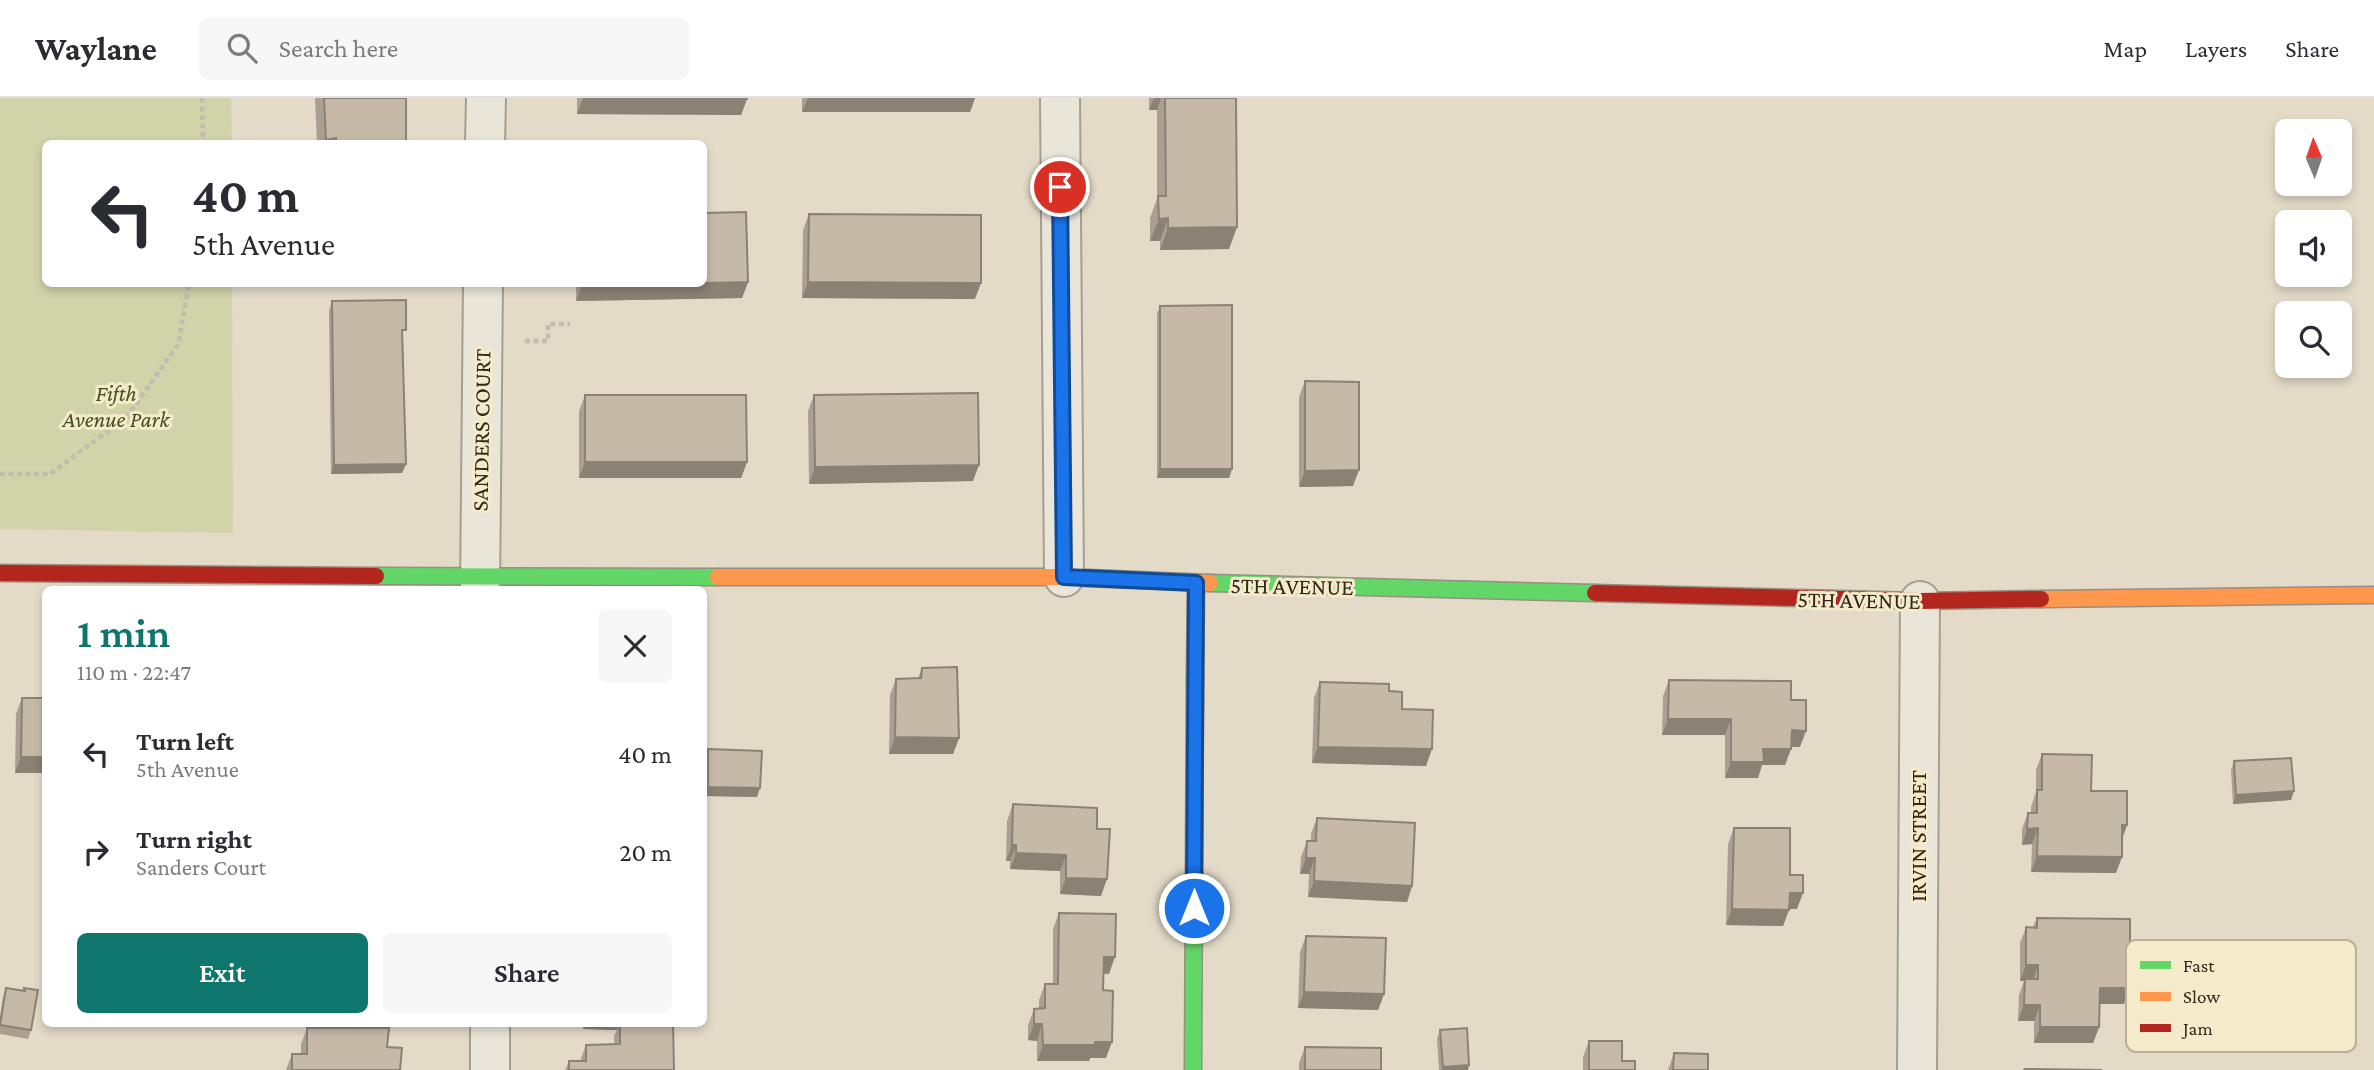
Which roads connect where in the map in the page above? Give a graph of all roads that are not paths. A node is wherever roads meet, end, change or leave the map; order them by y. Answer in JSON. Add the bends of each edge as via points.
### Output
{"nodes":[{"id":1,"x":486,"y":98,"type":"edge"},
{"id":2,"x":1060,"y":98,"type":"edge"},
{"id":3,"x":485,"y":140,"type":"edge"},
{"id":4,"x":484,"y":287,"type":"edge"},
{"id":5,"x":0,"y":573,"type":"edge"},
{"id":6,"x":1064,"y":577,"type":"junction"},
{"id":7,"x":1196,"y":583,"type":"junction"},
{"id":8,"x":480,"y":584,"type":"edge"},
{"id":9,"x":2374,"y":595,"type":"edge"},
{"id":10,"x":1920,"y":601,"type":"junction"},
{"id":11,"x":491,"y":1027,"type":"edge"},
{"id":12,"x":490,"y":1070,"type":"edge"},
{"id":13,"x":1193,"y":1070,"type":"edge"},
{"id":14,"x":1917,"y":1070,"type":"edge"}],
"edges":[{"from":1,"to":3,"type":"street"},
{"from":2,"to":6,"type":"street"},
{"from":4,"to":8,"type":"street","name":"SANDERS COURT"},
{"from":5,"to":8,"type":"street","name":"5TH AVENUE"},
{"from":6,"to":7,"type":"street","name":"5TH AVENUE"},
{"from":6,"to":8,"type":"street","name":"5TH AVENUE"},
{"from":7,"to":10,"type":"street","name":"5TH AVENUE"},
{"from":7,"to":13,"type":"street"},
{"from":9,"to":10,"type":"street","name":"5TH AVENUE"},
{"from":10,"to":14,"type":"street","name":"IRVIN STREET"},
{"from":11,"to":12,"type":"street"}]}
